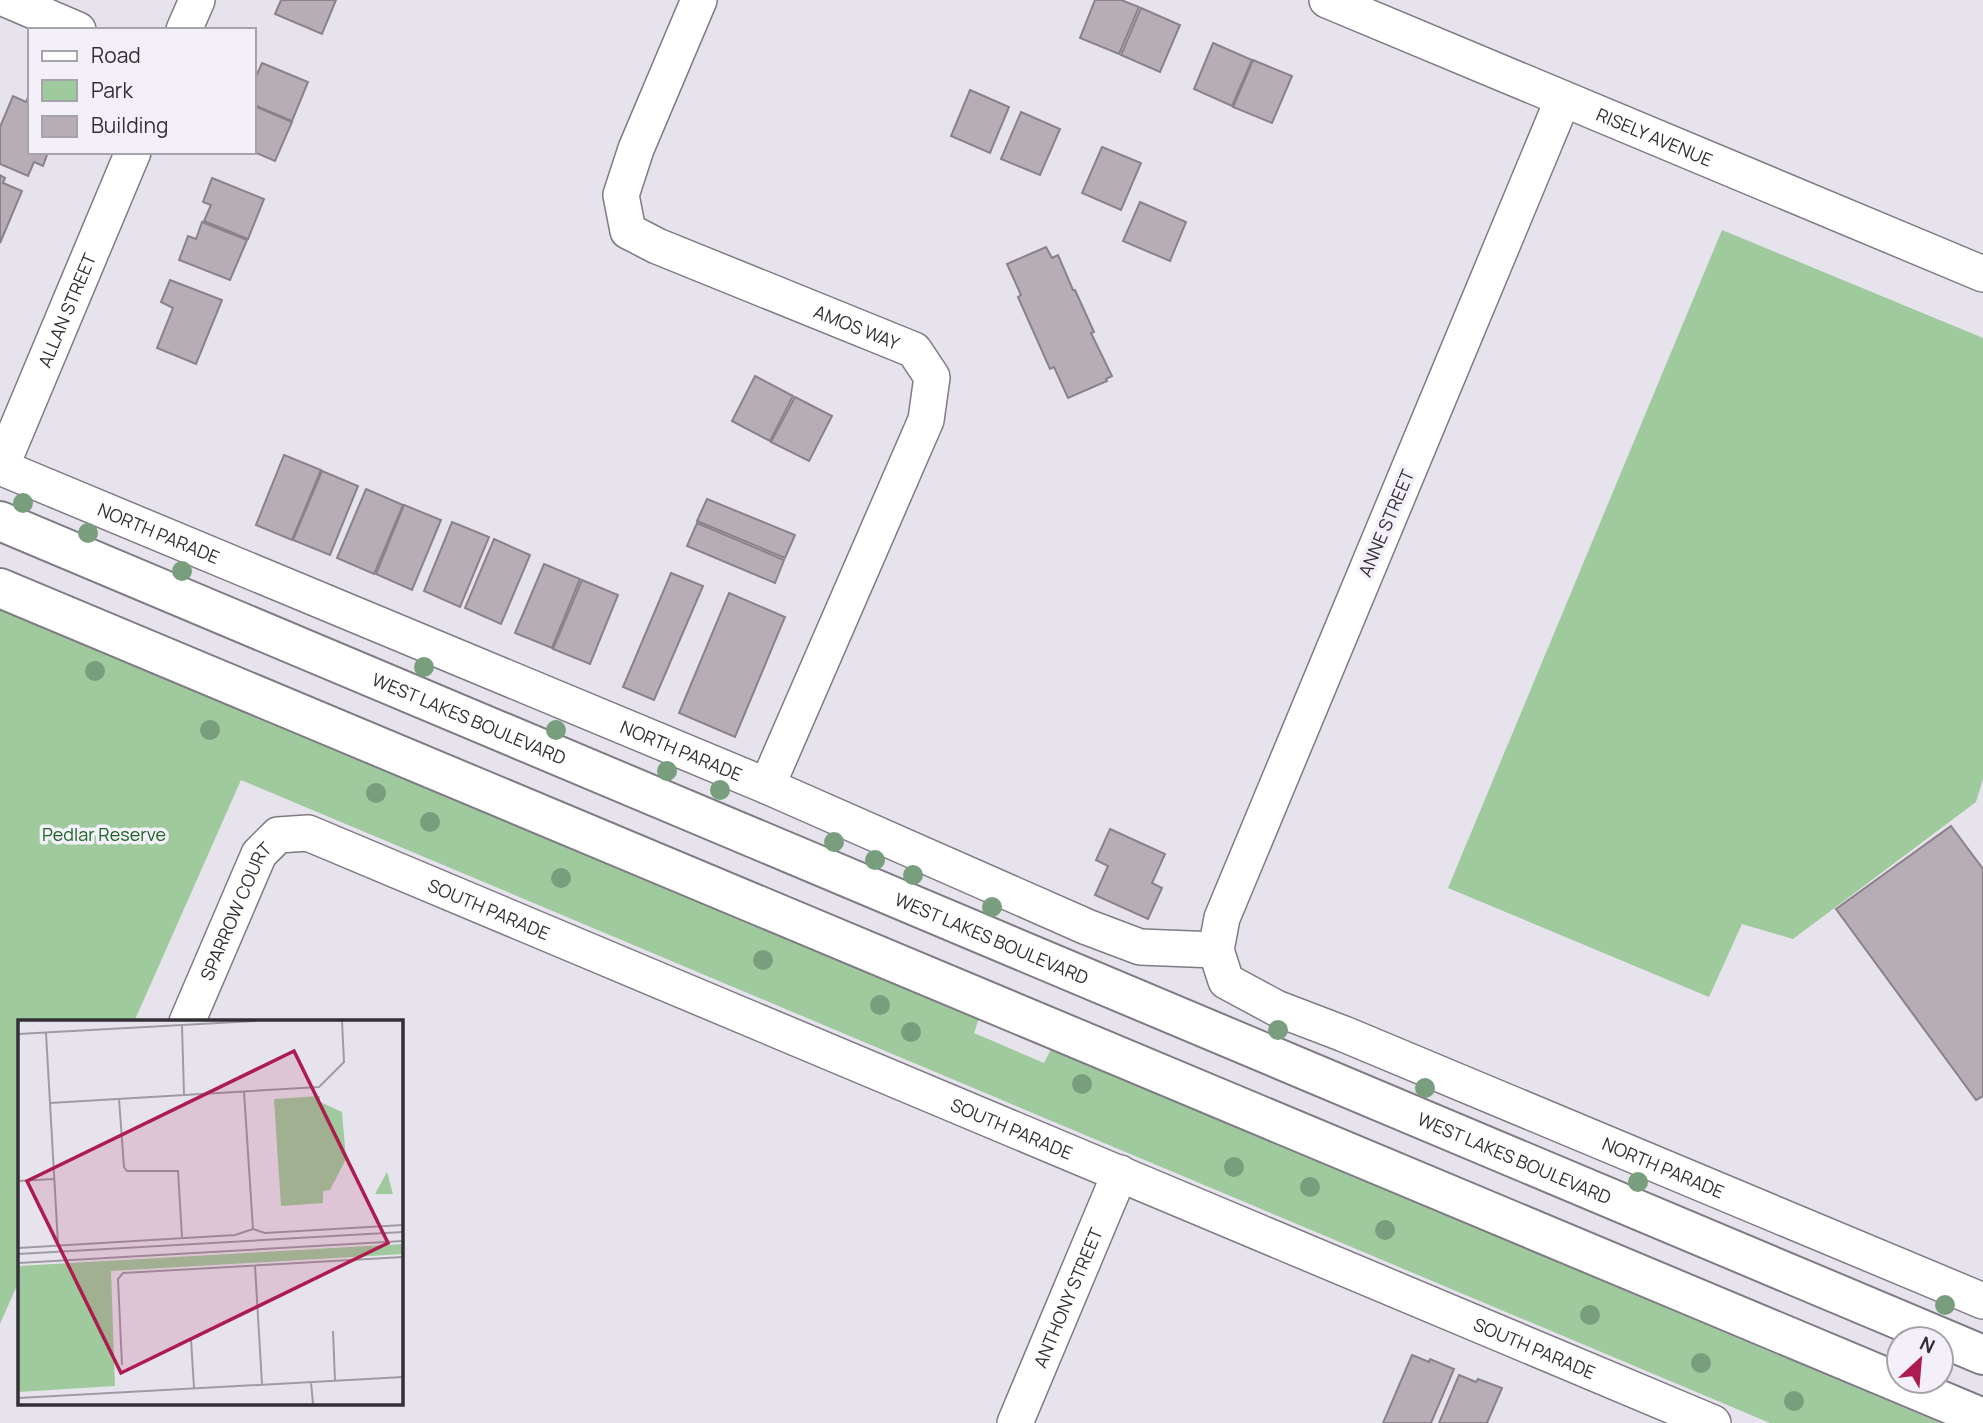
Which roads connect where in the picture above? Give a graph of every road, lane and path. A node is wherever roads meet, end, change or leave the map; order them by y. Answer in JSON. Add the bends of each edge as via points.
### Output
{"nodes":[{"id":1,"x":8,"y":0,"type":"edge"},
{"id":2,"x":197,"y":0,"type":"edge"},
{"id":3,"x":699,"y":0,"type":"edge"},
{"id":4,"x":1326,"y":0,"type":"edge"},
{"id":5,"x":73,"y":28,"type":"edge"},
{"id":6,"x":185,"y":28,"type":"edge"},
{"id":7,"x":1563,"y":99,"type":"junction"},
{"id":8,"x":132,"y":154,"type":"edge"},
{"id":9,"x":1983,"y":274,"type":"edge"},
{"id":10,"x":0,"y":467,"type":"edge"},
{"id":11,"x":0,"y":521,"type":"edge"},
{"id":12,"x":0,"y":588,"type":"edge"},
{"id":13,"x":767,"y":786,"type":"junction"},
{"id":14,"x":308,"y":833,"type":"joint"},
{"id":15,"x":1216,"y":950,"type":"junction"},
{"id":16,"x":188,"y":1020,"type":"edge"},
{"id":17,"x":1344,"y":1034,"type":"junction"},
{"id":18,"x":1366,"y":1094,"type":"junction"},
{"id":19,"x":1120,"y":1173,"type":"junction"},
{"id":20,"x":1983,"y":1301,"type":"edge"},
{"id":21,"x":1983,"y":1356,"type":"edge"},
{"id":22,"x":1983,"y":1418,"type":"edge"},
{"id":23,"x":1015,"y":1423,"type":"edge"},
{"id":24,"x":1713,"y":1423,"type":"edge"}],
"edges":[{"from":1,"to":5,"type":"street"},
{"from":2,"to":6,"type":"street"},
{"from":3,"to":13,"type":"street","name":"AMOS WAY","via":[[621,195],[628,231],[914,350],[932,377],[926,420]]},
{"from":4,"to":7,"type":"street","name":"RISELY AVENUE"},
{"from":7,"to":9,"type":"street","name":"RISELY AVENUE"},
{"from":7,"to":15,"type":"street","name":"ANNE STREET","via":[[1222,918]]},
{"from":8,"to":10,"type":"street","name":"ALLAN STREET"},
{"from":10,"to":13,"type":"street","name":"NORTH PARADE"},
{"from":11,"to":18,"type":"main road","name":"WEST LAKES BOULEVARD"},
{"from":12,"to":22,"type":"main road"},
{"from":13,"to":15,"type":"street","name":"NORTH PARADE","via":[[1139,947]]},
{"from":14,"to":16,"type":"street","name":"SPARROW COURT","via":[[278,835],[259,854]]},
{"from":14,"to":19,"type":"street","name":"SOUTH PARADE"},
{"from":15,"to":17,"type":"street","name":"NORTH PARADE","via":[[1226,981],[1276,1008]]},
{"from":17,"to":18,"type":"street"},
{"from":17,"to":20,"type":"street","name":"NORTH PARADE"},
{"from":18,"to":21,"type":"main road","name":"WEST LAKES BOULEVARD"},
{"from":19,"to":23,"type":"street","name":"ANTHONY STREET"},
{"from":19,"to":24,"type":"street","name":"SOUTH PARADE"}]}
